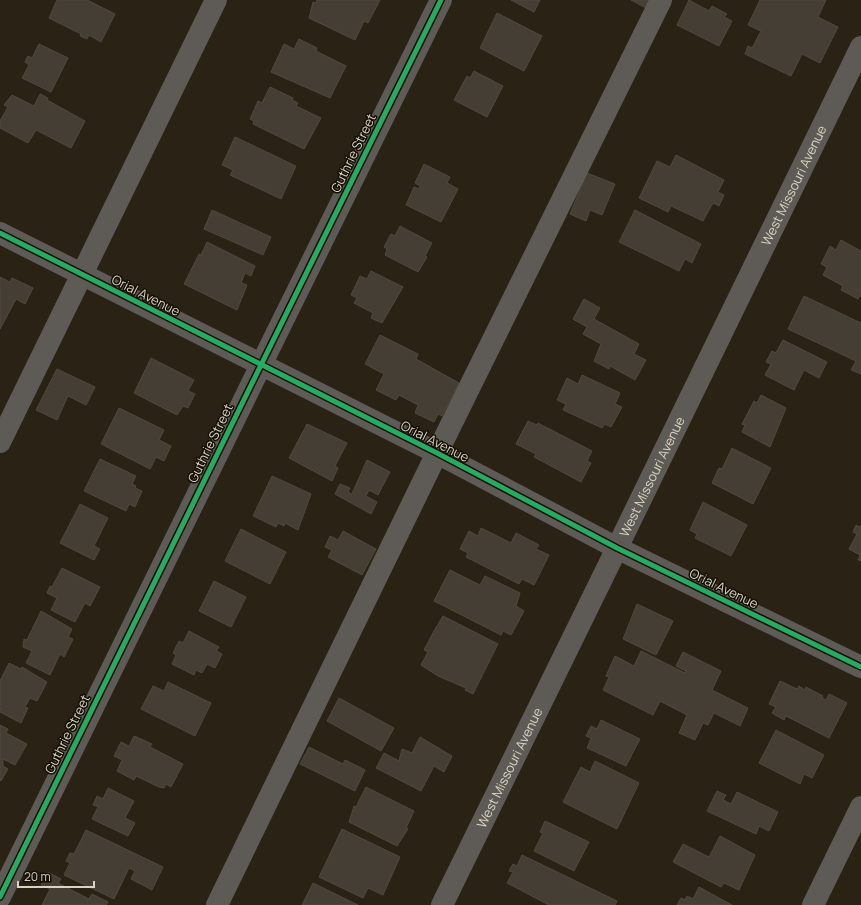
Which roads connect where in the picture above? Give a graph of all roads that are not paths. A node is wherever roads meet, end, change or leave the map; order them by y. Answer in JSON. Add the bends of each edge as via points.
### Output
{"nodes":[{"id":1,"x":216,"y":0,"type":"edge"},
{"id":2,"x":441,"y":0,"type":"edge"},
{"id":3,"x":661,"y":0,"type":"edge"},
{"id":4,"x":861,"y":47,"type":"edge"},
{"id":5,"x":0,"y":233,"type":"edge"},
{"id":6,"x":82,"y":274,"type":"junction"},
{"id":7,"x":261,"y":365,"type":"junction"},
{"id":8,"x":0,"y":442,"type":"edge"},
{"id":9,"x":437,"y":453,"type":"junction"},
{"id":10,"x":617,"y":548,"type":"junction"},
{"id":11,"x":861,"y":667,"type":"edge"},
{"id":12,"x":861,"y":807,"type":"edge"},
{"id":13,"x":0,"y":897,"type":"edge"},
{"id":14,"x":216,"y":905,"type":"edge"},
{"id":15,"x":442,"y":905,"type":"edge"},
{"id":16,"x":813,"y":905,"type":"edge"}],
"edges":[{"from":1,"to":6,"type":"street"},
{"from":2,"to":7,"type":"street","name":"Guthrie Street"},
{"from":3,"to":9,"type":"street"},
{"from":4,"to":10,"type":"street","name":"West Missouri Avenue"},
{"from":5,"to":6,"type":"street","name":"Orial Avenue"},
{"from":6,"to":7,"type":"street","name":"Orial Avenue"},
{"from":6,"to":8,"type":"street"},
{"from":7,"to":9,"type":"street","name":"Orial Avenue"},
{"from":7,"to":13,"type":"street","name":"Guthrie Street"},
{"from":9,"to":10,"type":"street","name":"Orial Avenue"},
{"from":9,"to":14,"type":"street"},
{"from":10,"to":11,"type":"street","name":"Orial Avenue"},
{"from":10,"to":15,"type":"street","name":"West Missouri Avenue"},
{"from":12,"to":16,"type":"street"}]}
